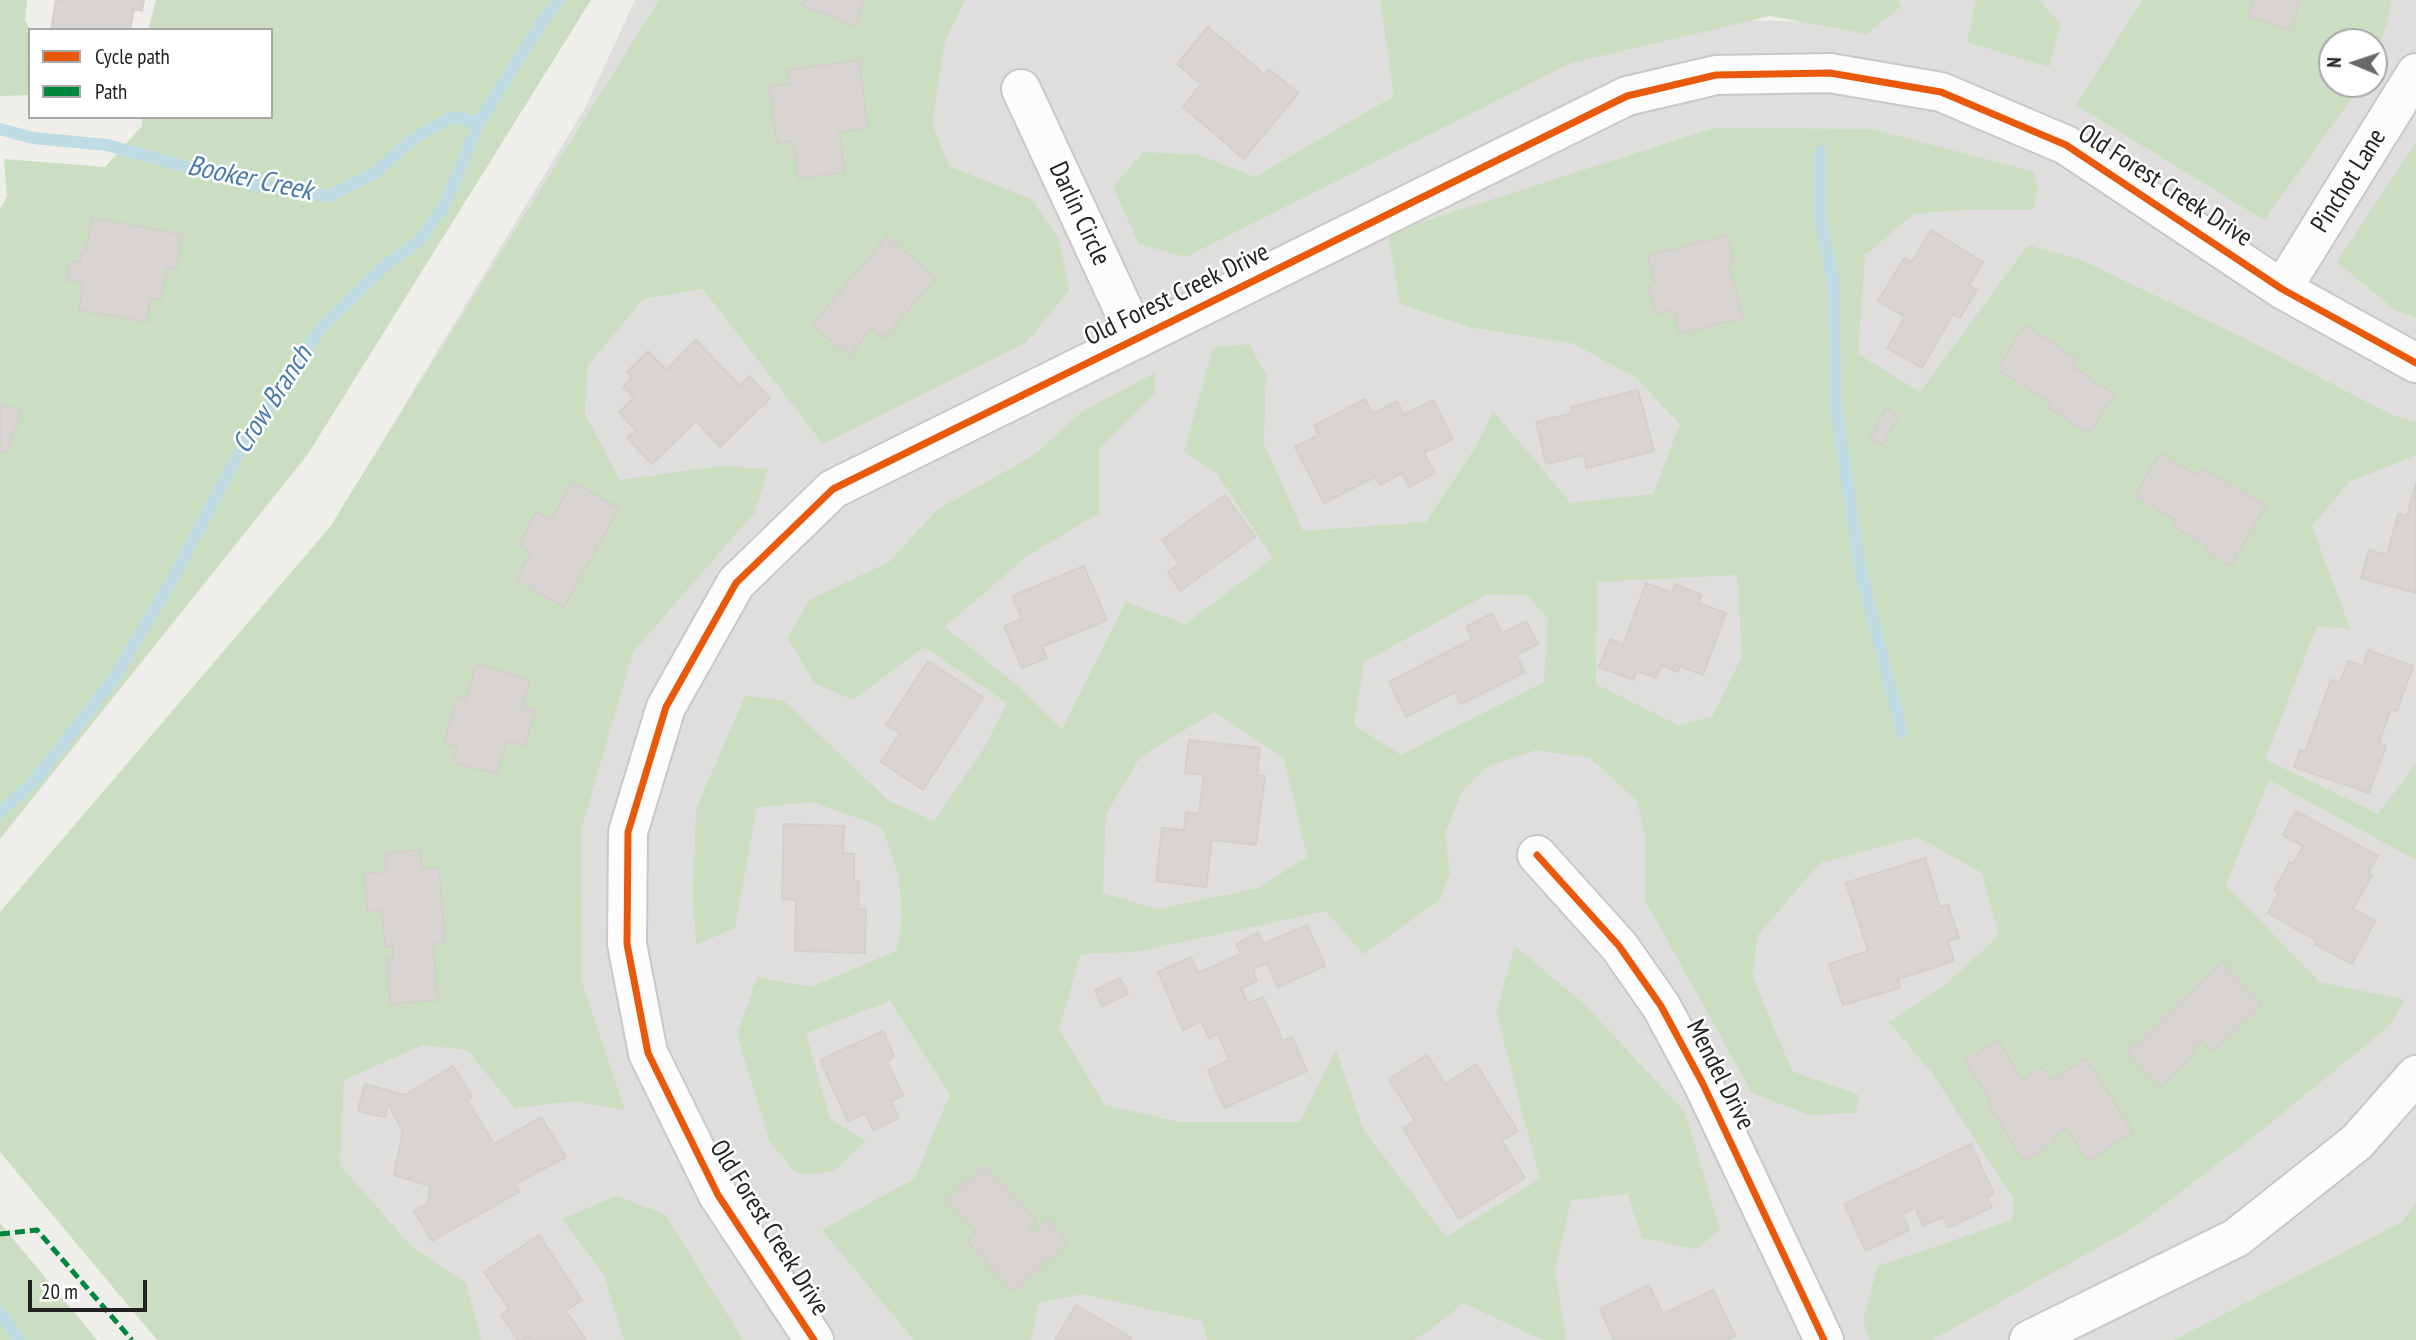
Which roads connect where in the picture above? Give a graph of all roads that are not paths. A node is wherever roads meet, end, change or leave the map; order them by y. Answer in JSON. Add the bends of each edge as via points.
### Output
{"nodes":[{"id":1,"x":2416,"y":73,"type":"edge"},
{"id":2,"x":1021,"y":89,"type":"dead end"},
{"id":3,"x":2282,"y":289,"type":"junction"},
{"id":4,"x":1137,"y":339,"type":"junction"},
{"id":5,"x":2416,"y":363,"type":"edge"},
{"id":6,"x":1537,"y":855,"type":"dead end"},
{"id":7,"x":2416,"y":1075,"type":"edge"},
{"id":8,"x":814,"y":1340,"type":"edge"},
{"id":9,"x":1824,"y":1340,"type":"edge"},
{"id":10,"x":2029,"y":1340,"type":"edge"}],
"edges":[{"from":1,"to":3,"type":"street","name":"Pinchot Lane"},
{"from":2,"to":4,"type":"street","name":"Darlin Circle"},
{"from":3,"to":4,"type":"street","name":"Old Forest Creek Drive","via":[[2066,145],[1941,92],[1830,74],[1716,75],[1627,96]]},
{"from":3,"to":5,"type":"street","name":"Old Forest Creek Drive"},
{"from":4,"to":8,"type":"street","name":"Old Forest Creek Drive","via":[[833,489],[736,583],[666,706],[628,832],[627,944],[648,1053],[718,1195]]},
{"from":6,"to":9,"type":"street","name":"Mendel Drive","via":[[1619,946],[1661,1006],[1703,1084]]},
{"from":7,"to":10,"type":"street","via":[[2357,1142],[2236,1238]]}]}
